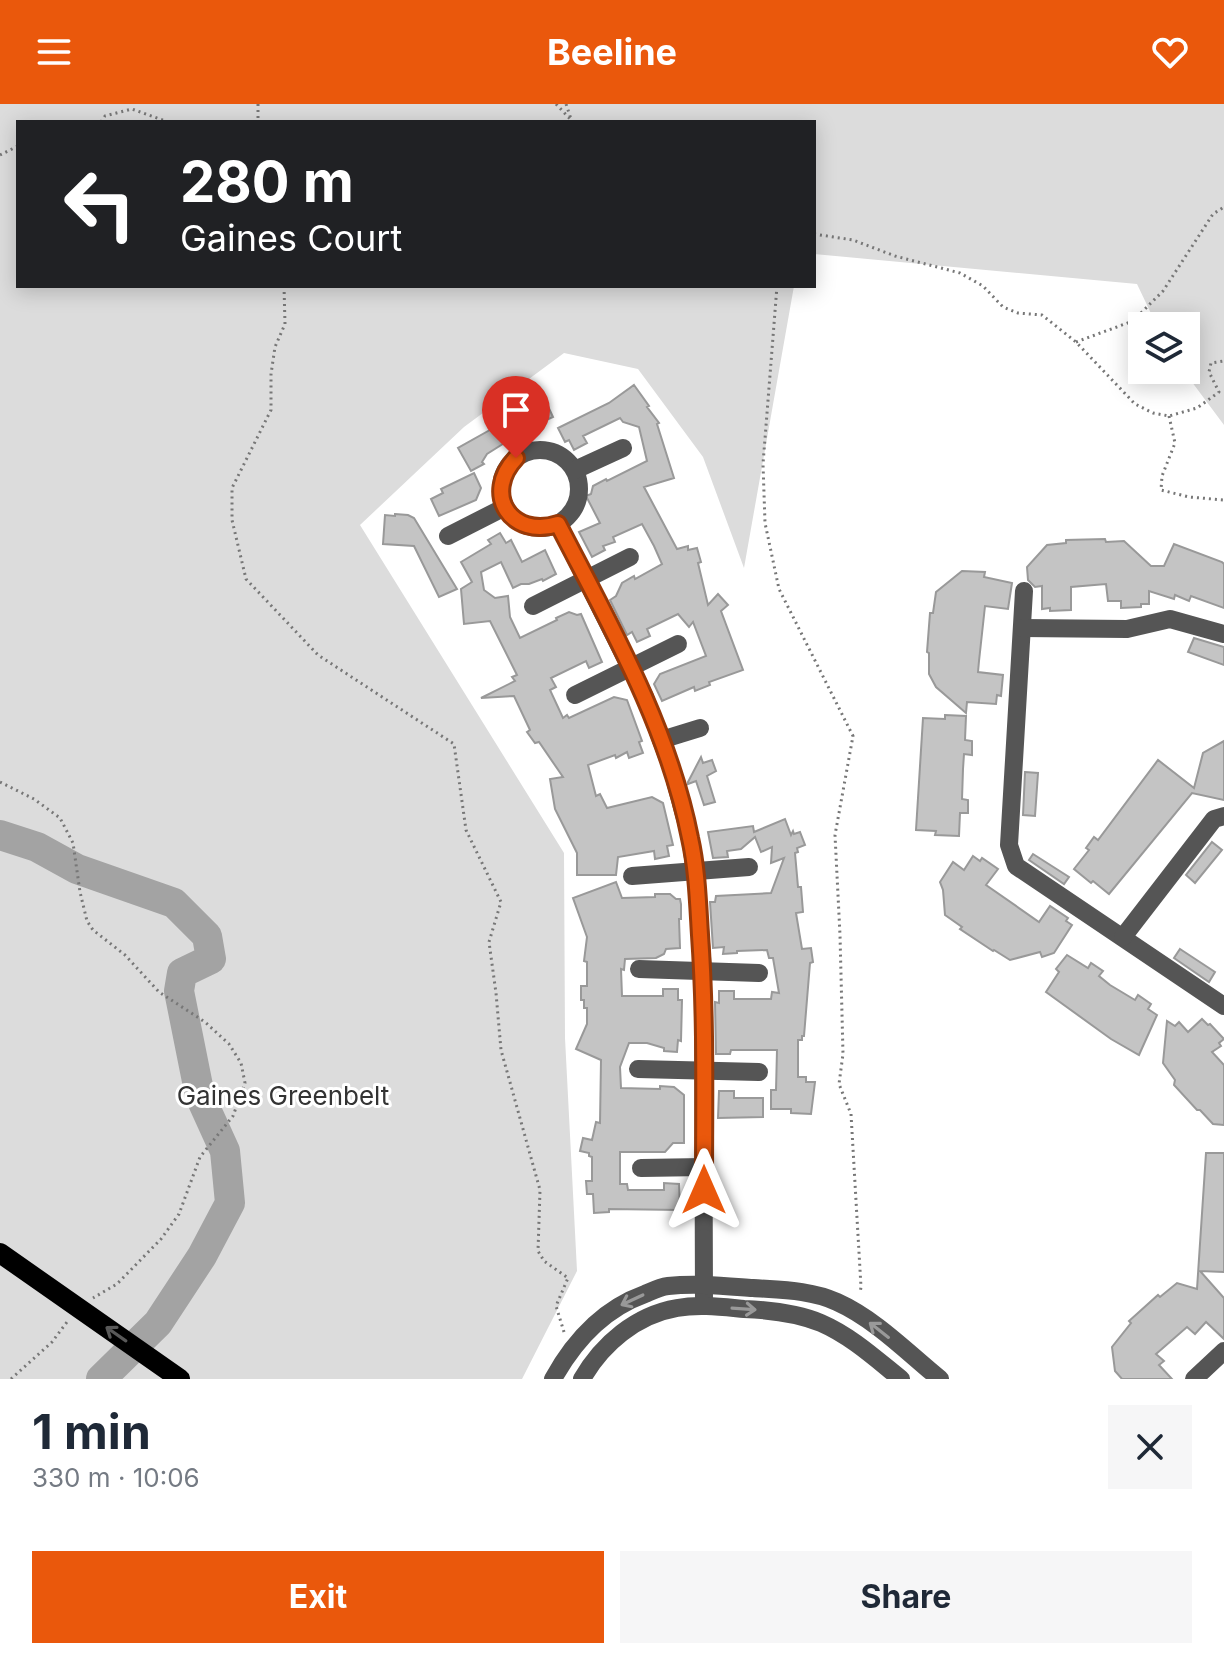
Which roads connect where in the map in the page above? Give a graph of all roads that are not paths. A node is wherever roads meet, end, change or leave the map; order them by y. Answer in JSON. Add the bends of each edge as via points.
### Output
{"nodes":[{"id":1,"x":623,"y":448,"type":"dead end"},
{"id":2,"x":575,"y":470,"type":"junction"},
{"id":3,"x":505,"y":507,"type":"junction"},
{"id":4,"x":558,"y":524,"type":"junction"},
{"id":5,"x":448,"y":536,"type":"dead end"},
{"id":6,"x":630,"y":557,"type":"dead end"},
{"id":7,"x":586,"y":579,"type":"junction"},
{"id":8,"x":1024,"y":591,"type":"dead end"},
{"id":9,"x":533,"y":606,"type":"dead end"},
{"id":10,"x":1022,"y":628,"type":"junction"},
{"id":11,"x":1224,"y":634,"type":"edge"},
{"id":12,"x":678,"y":644,"type":"dead end"},
{"id":13,"x":630,"y":668,"type":"junction"},
{"id":14,"x":575,"y":695,"type":"dead end"},
{"id":15,"x":700,"y":728,"type":"dead end"},
{"id":16,"x":661,"y":740,"type":"junction"},
{"id":17,"x":1224,"y":816,"type":"edge"},
{"id":18,"x":749,"y":867,"type":"dead end"},
{"id":19,"x":695,"y":871,"type":"junction"},
{"id":20,"x":632,"y":876,"type":"dead end"},
{"id":21,"x":1123,"y":937,"type":"junction"},
{"id":22,"x":639,"y":969,"type":"dead end"},
{"id":23,"x":703,"y":971,"type":"junction"},
{"id":24,"x":759,"y":973,"type":"dead end"},
{"id":25,"x":1224,"y":1006,"type":"edge"},
{"id":26,"x":638,"y":1069,"type":"dead end"},
{"id":27,"x":704,"y":1071,"type":"junction"},
{"id":28,"x":759,"y":1072,"type":"dead end"},
{"id":29,"x":704,"y":1167,"type":"junction"},
{"id":30,"x":641,"y":1168,"type":"dead end"},
{"id":31,"x":0,"y":1253,"type":"edge"},
{"id":32,"x":704,"y":1284,"type":"junction"},
{"id":33,"x":704,"y":1306,"type":"junction"},
{"id":34,"x":1224,"y":1351,"type":"edge"},
{"id":35,"x":180,"y":1379,"type":"edge"},
{"id":36,"x":553,"y":1379,"type":"edge"},
{"id":37,"x":582,"y":1379,"type":"edge"},
{"id":38,"x":901,"y":1379,"type":"edge"},
{"id":39,"x":940,"y":1379,"type":"edge"},
{"id":40,"x":1194,"y":1379,"type":"edge"}],
"edges":[{"from":1,"to":2,"type":"street"},
{"from":2,"to":3,"type":"street","via":[[554,452],[528,451],[506,468],[501,480]]},
{"from":2,"to":4,"type":"street","via":[[579,495]]},
{"from":3,"to":4,"type":"street","via":[[522,525]]},
{"from":3,"to":5,"type":"street"},
{"from":4,"to":7,"type":"street"},
{"from":6,"to":7,"type":"street"},
{"from":7,"to":9,"type":"street"},
{"from":7,"to":13,"type":"street"},
{"from":8,"to":10,"type":"street"},
{"from":10,"to":11,"type":"street","via":[[1127,629],[1170,619]]},
{"from":10,"to":21,"type":"street","via":[[1009,845],[1016,866]]},
{"from":12,"to":13,"type":"street"},
{"from":13,"to":14,"type":"street"},
{"from":13,"to":16,"type":"street"},
{"from":15,"to":16,"type":"street"},
{"from":16,"to":19,"type":"street"},
{"from":17,"to":21,"type":"street","via":[[1214,819]]},
{"from":18,"to":19,"type":"street"},
{"from":19,"to":20,"type":"street"},
{"from":19,"to":23,"type":"street"},
{"from":21,"to":25,"type":"street"},
{"from":22,"to":23,"type":"street"},
{"from":23,"to":24,"type":"street"},
{"from":23,"to":27,"type":"street"},
{"from":26,"to":27,"type":"street"},
{"from":27,"to":28,"type":"street"},
{"from":27,"to":29,"type":"street"},
{"from":29,"to":30,"type":"street"},
{"from":29,"to":32,"type":"street"},
{"from":35,"to":31,"type":"main road","one_way":true},
{"from":32,"to":33,"type":"street"},
{"from":32,"to":36,"type":"street","one_way":true,"via":[[665,1287],[615,1308],[574,1345]]},
{"from":39,"to":32,"type":"street","one_way":true,"via":[[837,1302],[795,1291]]},
{"from":33,"to":37,"type":"street","via":[[675,1308],[631,1327],[609,1342]]},
{"from":33,"to":38,"type":"street","one_way":true,"via":[[776,1312],[823,1324]]},
{"from":34,"to":40,"type":"street"}]}
